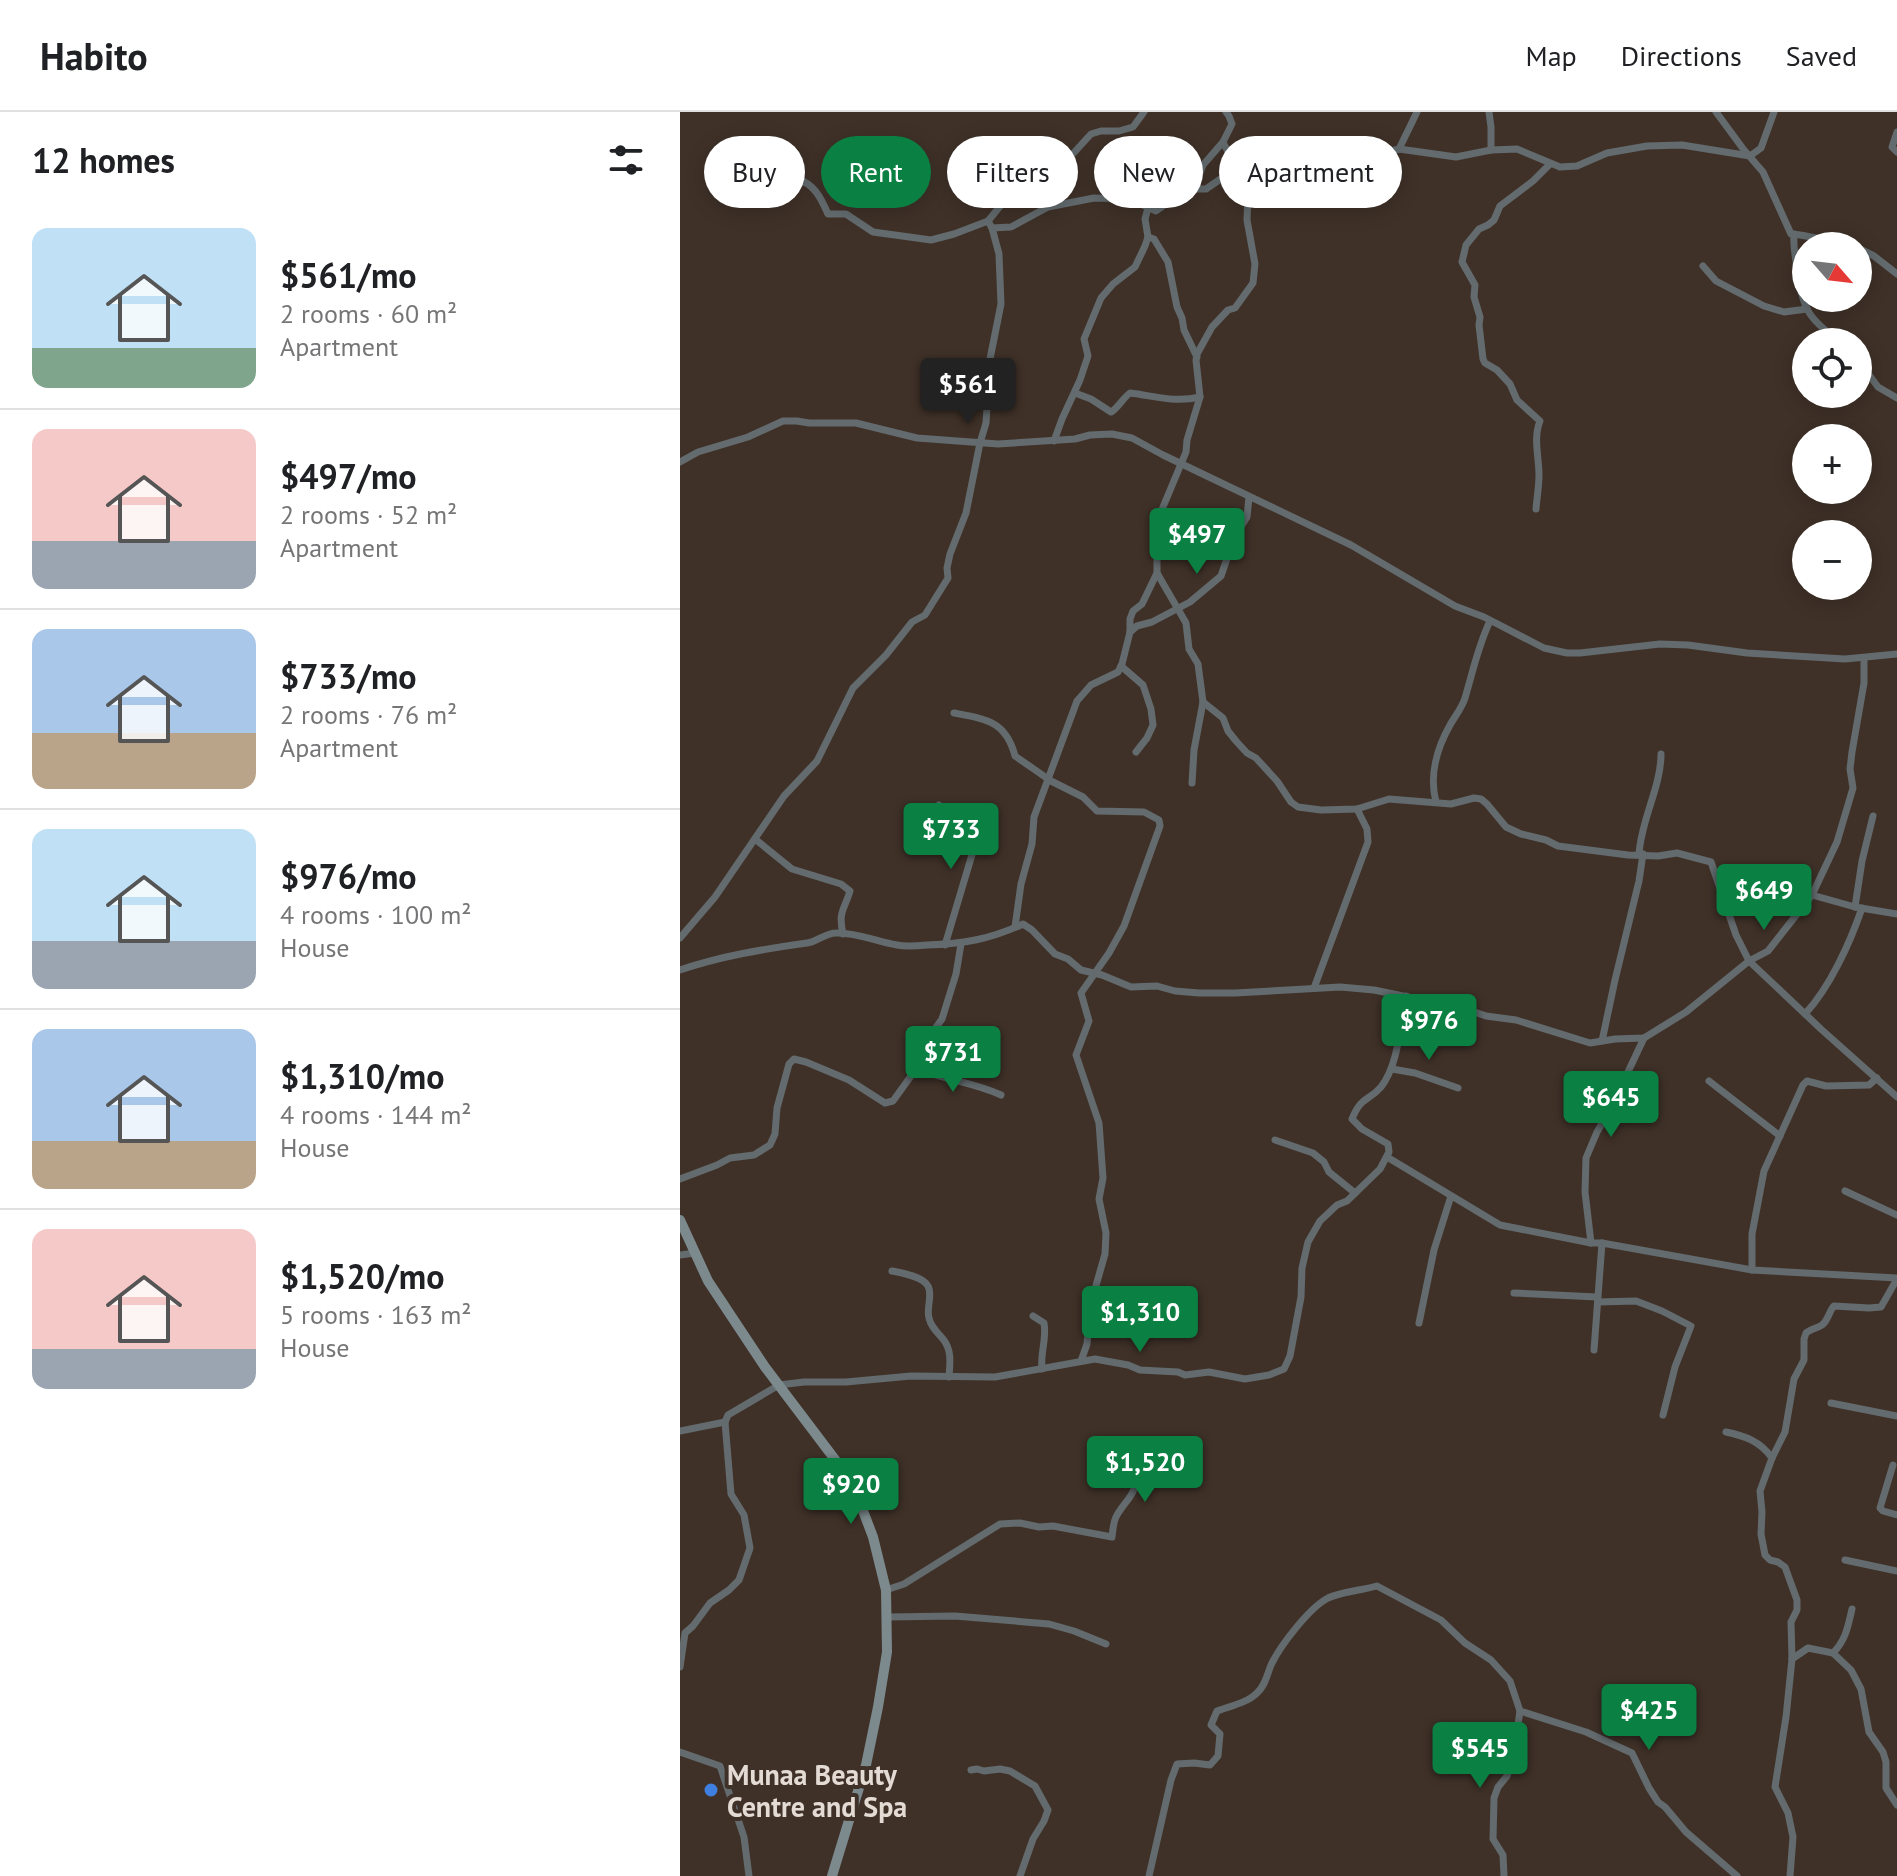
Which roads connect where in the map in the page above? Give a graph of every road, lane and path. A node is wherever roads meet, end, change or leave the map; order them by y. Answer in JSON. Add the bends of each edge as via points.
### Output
{"nodes":[{"id":1,"x":1144,"y":112,"type":"edge"},
{"id":2,"x":1226,"y":112,"type":"edge"},
{"id":3,"x":1417,"y":112,"type":"edge"},
{"id":4,"x":1489,"y":112,"type":"edge"},
{"id":5,"x":1716,"y":112,"type":"edge"},
{"id":6,"x":1774,"y":112,"type":"edge"},
{"id":7,"x":1897,"y":132,"type":"edge"},
{"id":8,"x":1226,"y":136,"type":"edge"},
{"id":9,"x":1402,"y":143,"type":"edge"},
{"id":10,"x":1219,"y":147,"type":"edge"},
{"id":11,"x":1402,"y":149,"type":"edge"},
{"id":12,"x":1491,"y":150,"type":"junction"},
{"id":13,"x":1897,"y":152,"type":"edge"},
{"id":14,"x":1750,"y":156,"type":"junction"},
{"id":15,"x":1550,"y":164,"type":"junction"},
{"id":16,"x":1203,"y":165,"type":"edge"},
{"id":17,"x":805,"y":182,"type":"edge"},
{"id":18,"x":1094,"y":198,"type":"edge"},
{"id":19,"x":1148,"y":208,"type":"joint"},
{"id":20,"x":1160,"y":208,"type":"edge"},
{"id":21,"x":1249,"y":208,"type":"edge"},
{"id":22,"x":990,"y":224,"type":"junction"},
{"id":23,"x":1005,"y":228,"type":"junction"},
{"id":24,"x":1792,"y":234,"type":"edge"},
{"id":25,"x":1148,"y":237,"type":"junction"},
{"id":26,"x":994,"y":238,"type":"junction"},
{"id":27,"x":1872,"y":255,"type":"edge"},
{"id":28,"x":1703,"y":266,"type":"dead end"},
{"id":29,"x":1897,"y":274,"type":"edge"},
{"id":30,"x":1792,"y":311,"type":"edge"},
{"id":31,"x":1809,"y":312,"type":"edge"},
{"id":32,"x":1823,"y":328,"type":"edge"},
{"id":33,"x":1197,"y":357,"type":"junction"},
{"id":34,"x":1872,"y":379,"type":"edge"},
{"id":35,"x":1075,"y":393,"type":"junction"},
{"id":36,"x":1200,"y":397,"type":"junction"},
{"id":37,"x":1897,"y":398,"type":"edge"},
{"id":38,"x":1054,"y":441,"type":"junction"},
{"id":39,"x":980,"y":443,"type":"junction"},
{"id":40,"x":680,"y":462,"type":"edge"},
{"id":41,"x":1182,"y":463,"type":"junction"},
{"id":42,"x":1249,"y":497,"type":"junction"},
{"id":43,"x":1536,"y":509,"type":"dead end"},
{"id":44,"x":1157,"y":573,"type":"junction"},
{"id":45,"x":1177,"y":609,"type":"junction"},
{"id":46,"x":1490,"y":621,"type":"junction"},
{"id":47,"x":1130,"y":632,"type":"junction"},
{"id":48,"x":1897,"y":654,"type":"edge"},
{"id":49,"x":1864,"y":658,"type":"junction"},
{"id":50,"x":1121,"y":666,"type":"junction"},
{"id":51,"x":1203,"y":702,"type":"junction"},
{"id":52,"x":954,"y":713,"type":"dead end"},
{"id":53,"x":1136,"y":752,"type":"dead end"},
{"id":54,"x":1661,"y":754,"type":"dead end"},
{"id":55,"x":1048,"y":779,"type":"junction"},
{"id":56,"x":1192,"y":783,"type":"dead end"},
{"id":57,"x":1436,"y":802,"type":"junction"},
{"id":58,"x":939,"y":805,"type":"dead end"},
{"id":59,"x":1357,"y":809,"type":"junction"},
{"id":60,"x":1873,"y":816,"type":"dead end"},
{"id":61,"x":755,"y":839,"type":"junction"},
{"id":62,"x":1641,"y":854,"type":"junction"},
{"id":63,"x":1812,"y":895,"type":"junction"},
{"id":64,"x":1859,"y":908,"type":"junction"},
{"id":65,"x":1897,"y":914,"type":"edge"},
{"id":66,"x":1015,"y":927,"type":"junction"},
{"id":67,"x":843,"y":934,"type":"junction"},
{"id":68,"x":680,"y":938,"type":"edge"},
{"id":69,"x":961,"y":944,"type":"junction"},
{"id":70,"x":945,"y":945,"type":"junction"},
{"id":71,"x":1749,"y":961,"type":"junction"},
{"id":72,"x":680,"y":970,"type":"edge"},
{"id":73,"x":1094,"y":973,"type":"junction"},
{"id":74,"x":1314,"y":988,"type":"junction"},
{"id":75,"x":1406,"y":996,"type":"junction"},
{"id":76,"x":1805,"y":1014,"type":"junction"},
{"id":77,"x":1644,"y":1038,"type":"junction"},
{"id":78,"x":1602,"y":1041,"type":"junction"},
{"id":79,"x":916,"y":1068,"type":"junction"},
{"id":80,"x":1392,"y":1069,"type":"junction"},
{"id":81,"x":1877,"y":1078,"type":"junction"},
{"id":82,"x":1709,"y":1081,"type":"dead end"},
{"id":83,"x":1458,"y":1088,"type":"dead end"},
{"id":84,"x":1001,"y":1095,"type":"dead end"},
{"id":85,"x":1897,"y":1097,"type":"edge"},
{"id":86,"x":1780,"y":1136,"type":"junction"},
{"id":87,"x":1275,"y":1140,"type":"dead end"},
{"id":88,"x":1387,"y":1157,"type":"junction"},
{"id":89,"x":680,"y":1179,"type":"edge"},
{"id":90,"x":1845,"y":1191,"type":"dead end"},
{"id":91,"x":1355,"y":1193,"type":"junction"},
{"id":92,"x":1451,"y":1196,"type":"junction"},
{"id":93,"x":1897,"y":1215,"type":"edge"},
{"id":94,"x":680,"y":1220,"type":"edge"},
{"id":95,"x":1591,"y":1243,"type":"junction"},
{"id":96,"x":1602,"y":1243,"type":"junction"},
{"id":97,"x":695,"y":1253,"type":"junction"},
{"id":98,"x":680,"y":1255,"type":"edge"},
{"id":99,"x":1752,"y":1270,"type":"junction"},
{"id":100,"x":892,"y":1271,"type":"dead end"},
{"id":101,"x":1897,"y":1279,"type":"edge"},
{"id":102,"x":1514,"y":1293,"type":"dead end"},
{"id":103,"x":1598,"y":1300,"type":"junction"},
{"id":104,"x":1033,"y":1316,"type":"dead end"},
{"id":105,"x":1419,"y":1323,"type":"dead end"},
{"id":106,"x":1594,"y":1350,"type":"dead end"},
{"id":107,"x":1081,"y":1361,"type":"junction"},
{"id":108,"x":1042,"y":1369,"type":"junction"},
{"id":109,"x":949,"y":1377,"type":"junction"},
{"id":110,"x":779,"y":1385,"type":"junction"},
{"id":111,"x":1831,"y":1403,"type":"dead end"},
{"id":112,"x":1663,"y":1415,"type":"dead end"},
{"id":113,"x":1897,"y":1416,"type":"edge"},
{"id":114,"x":725,"y":1422,"type":"junction"},
{"id":115,"x":680,"y":1431,"type":"edge"},
{"id":116,"x":1726,"y":1432,"type":"dead end"},
{"id":117,"x":1772,"y":1458,"type":"junction"},
{"id":118,"x":1893,"y":1465,"type":"dead end"},
{"id":119,"x":1134,"y":1469,"type":"dead end"},
{"id":120,"x":1897,"y":1515,"type":"edge"},
{"id":121,"x":1845,"y":1560,"type":"dead end"},
{"id":122,"x":1897,"y":1571,"type":"edge"},
{"id":123,"x":886,"y":1590,"type":"junction"},
{"id":124,"x":1852,"y":1609,"type":"dead end"},
{"id":125,"x":887,"y":1617,"type":"junction"},
{"id":126,"x":1106,"y":1644,"type":"dead end"},
{"id":127,"x":1833,"y":1653,"type":"junction"},
{"id":128,"x":1792,"y":1659,"type":"junction"},
{"id":129,"x":680,"y":1667,"type":"edge"},
{"id":130,"x":1520,"y":1711,"type":"junction"},
{"id":131,"x":680,"y":1752,"type":"edge"},
{"id":132,"x":971,"y":1770,"type":"dead end"},
{"id":133,"x":1897,"y":1805,"type":"edge"},
{"id":134,"x":749,"y":1876,"type":"edge"},
{"id":135,"x":832,"y":1876,"type":"edge"},
{"id":136,"x":1020,"y":1876,"type":"edge"},
{"id":137,"x":1149,"y":1876,"type":"edge"},
{"id":138,"x":1504,"y":1876,"type":"edge"},
{"id":139,"x":1737,"y":1876,"type":"edge"},
{"id":140,"x":1790,"y":1876,"type":"edge"}],
"edges":[{"from":1,"to":22,"type":"street","via":[[1133,127],[1091,134],[1057,171],[1017,189]]},
{"from":2,"to":8,"type":"street","via":[[1232,124]]},
{"from":3,"to":9,"type":"street"},
{"from":4,"to":12,"type":"street"},
{"from":5,"to":14,"type":"street"},
{"from":6,"to":14,"type":"street","via":[[1761,148]]},
{"from":7,"to":13,"type":"street","via":[[1892,147]]},
{"from":10,"to":16,"type":"street"},
{"from":11,"to":12,"type":"street","via":[[1456,157]]},
{"from":12,"to":15,"type":"street","via":[[1517,149]]},
{"from":14,"to":15,"type":"street","via":[[1668,145],[1607,153],[1577,166]]},
{"from":14,"to":24,"type":"street"},
{"from":15,"to":43,"type":"street","via":[[1479,229],[1466,245],[1462,262],[1475,285],[1483,359],[1540,421]]},
{"from":17,"to":22,"type":"street","via":[[828,214],[846,214],[873,232],[931,240]]},
{"from":18,"to":23,"type":"street","via":[[1048,207]]},
{"from":19,"to":20,"type":"street"},
{"from":19,"to":25,"type":"street"},
{"from":21,"to":33,"type":"street","via":[[1253,283],[1212,327]]},
{"from":22,"to":23,"type":"street"},
{"from":22,"to":26,"type":"street"},
{"from":23,"to":26,"type":"street"},
{"from":25,"to":33,"type":"street","via":[[1168,262],[1184,330]]},
{"from":25,"to":35,"type":"street","via":[[1135,267],[1101,298],[1084,339],[1088,356]]},
{"from":26,"to":39,"type":"street","via":[[1001,304]]},
{"from":27,"to":29,"type":"street"},
{"from":28,"to":30,"type":"street","via":[[1716,281],[1764,306]]},
{"from":31,"to":32,"type":"street"},
{"from":33,"to":36,"type":"street"},
{"from":34,"to":37,"type":"street"},
{"from":35,"to":36,"type":"street","via":[[1111,412],[1130,393],[1177,401]]},
{"from":35,"to":38,"type":"street"},
{"from":36,"to":41,"type":"street"},
{"from":38,"to":39,"type":"street"},
{"from":38,"to":41,"type":"street","via":[[1112,434]]},
{"from":39,"to":40,"type":"street","via":[[917,438],[856,423],[783,421]]},
{"from":39,"to":61,"type":"street","via":[[948,578],[925,615],[912,622],[853,688],[817,761],[784,796]]},
{"from":41,"to":42,"type":"street"},
{"from":41,"to":44,"type":"street","via":[[1159,524]]},
{"from":42,"to":45,"type":"street","via":[[1247,517],[1221,576]]},
{"from":42,"to":46,"type":"street"},
{"from":44,"to":45,"type":"street"},
{"from":44,"to":47,"type":"street","via":[[1133,611]]},
{"from":45,"to":47,"type":"street"},
{"from":45,"to":51,"type":"street","via":[[1198,664]]},
{"from":46,"to":49,"type":"street","via":[[1544,648],[1567,653],[1660,644]]},
{"from":46,"to":57,"type":"street","via":[[1462,707],[1439,750],[1432,780]]},
{"from":47,"to":50,"type":"street"},
{"from":48,"to":49,"type":"street"},
{"from":49,"to":63,"type":"street","via":[[1850,769],[1853,788],[1837,842]]},
{"from":50,"to":53,"type":"street","via":[[1143,685],[1151,709],[1153,725]]},
{"from":50,"to":55,"type":"street","via":[[1077,701]]},
{"from":51,"to":56,"type":"street"},
{"from":51,"to":59,"type":"street","via":[[1223,718],[1236,741],[1295,806]]},
{"from":52,"to":55,"type":"street","via":[[989,720],[1011,739],[1015,756]]},
{"from":54,"to":62,"type":"street"},
{"from":55,"to":66,"type":"street","via":[[1034,817]]},
{"from":55,"to":73,"type":"street","via":[[1083,797],[1097,811],[1144,812],[1159,820],[1124,926]]},
{"from":57,"to":59,"type":"street","via":[[1389,799]]},
{"from":57,"to":62,"type":"street","via":[[1481,799],[1506,827],[1521,834],[1558,846]]},
{"from":58,"to":70,"type":"street","via":[[977,828]]},
{"from":59,"to":74,"type":"street","via":[[1368,842]]},
{"from":60,"to":64,"type":"street","via":[[1862,861]]},
{"from":61,"to":67,"type":"street","via":[[792,869],[850,891],[842,908]]},
{"from":61,"to":68,"type":"street"},
{"from":62,"to":71,"type":"street","via":[[1677,853],[1711,862]]},
{"from":62,"to":78,"type":"street"},
{"from":63,"to":64,"type":"street"},
{"from":63,"to":71,"type":"street","via":[[1768,951]]},
{"from":64,"to":65,"type":"street"},
{"from":64,"to":76,"type":"street","via":[[1858,921],[1822,993]]},
{"from":66,"to":69,"type":"street"},
{"from":66,"to":73,"type":"street","via":[[1023,924],[1055,954]]},
{"from":67,"to":70,"type":"street","via":[[900,946]]},
{"from":67,"to":72,"type":"street"},
{"from":69,"to":70,"type":"street"},
{"from":69,"to":79,"type":"street","via":[[942,1019]]},
{"from":71,"to":76,"type":"street"},
{"from":71,"to":77,"type":"street"},
{"from":73,"to":74,"type":"street","via":[[1131,987],[1199,993]]},
{"from":73,"to":107,"type":"street","via":[[1081,993],[1089,1021],[1076,1055],[1099,1123],[1099,1199],[1106,1233]]},
{"from":74,"to":75,"type":"street"},
{"from":75,"to":78,"type":"street","via":[[1590,1043]]},
{"from":75,"to":80,"type":"street"},
{"from":76,"to":81,"type":"street"},
{"from":77,"to":78,"type":"street"},
{"from":77,"to":95,"type":"street","via":[[1586,1158]]},
{"from":79,"to":84,"type":"street"},
{"from":79,"to":89,"type":"street","via":[[893,1101],[885,1103],[849,1080],[794,1059],[770,1145]]},
{"from":80,"to":83,"type":"street"},
{"from":80,"to":88,"type":"street","via":[[1379,1089],[1357,1106],[1352,1119],[1388,1144]]},
{"from":81,"to":85,"type":"street"},
{"from":81,"to":86,"type":"street","via":[[1869,1085],[1804,1082]]},
{"from":82,"to":86,"type":"street"},
{"from":86,"to":99,"type":"street","via":[[1762,1181],[1752,1234]]},
{"from":87,"to":91,"type":"street","via":[[1313,1153]]},
{"from":88,"to":91,"type":"street"},
{"from":88,"to":92,"type":"street"},
{"from":90,"to":93,"type":"street"},
{"from":91,"to":107,"type":"street","via":[[1320,1221],[1308,1242],[1284,1369],[1245,1379]]},
{"from":92,"to":95,"type":"street","via":[[1500,1225]]},
{"from":92,"to":105,"type":"street"},
{"from":94,"to":97,"type":"street"},
{"from":95,"to":96,"type":"street"},
{"from":96,"to":99,"type":"street"},
{"from":96,"to":103,"type":"street"},
{"from":97,"to":98,"type":"street"},
{"from":97,"to":110,"type":"street","via":[[708,1281]]},
{"from":99,"to":101,"type":"street"},
{"from":100,"to":109,"type":"street","via":[[928,1287],[929,1321],[950,1353]]},
{"from":101,"to":117,"type":"street","via":[[1881,1307],[1834,1306],[1822,1326],[1806,1333],[1785,1432]]},
{"from":102,"to":103,"type":"street"},
{"from":103,"to":106,"type":"street"},
{"from":103,"to":112,"type":"street","via":[[1636,1301],[1691,1326]]},
{"from":104,"to":108,"type":"street","via":[[1044,1323],[1046,1332]]},
{"from":107,"to":108,"type":"street"},
{"from":108,"to":109,"type":"street"},
{"from":109,"to":110,"type":"street"},
{"from":110,"to":114,"type":"street","via":[[728,1415]]},
{"from":110,"to":123,"type":"street","via":[[852,1482]]},
{"from":111,"to":113,"type":"street"},
{"from":114,"to":115,"type":"street"},
{"from":114,"to":129,"type":"street","via":[[731,1494],[744,1515],[750,1548],[739,1580],[685,1633]]},
{"from":116,"to":117,"type":"street","via":[[1757,1442]]},
{"from":117,"to":128,"type":"street","via":[[1760,1491],[1761,1534],[1765,1555],[1785,1567],[1797,1600],[1791,1622]]},
{"from":118,"to":120,"type":"street","via":[[1880,1508]]},
{"from":119,"to":123,"type":"street","via":[[1134,1493],[1115,1519],[1112,1537],[1053,1526],[1000,1524]]},
{"from":121,"to":122,"type":"street"},
{"from":123,"to":125,"type":"street"},
{"from":124,"to":127,"type":"street","via":[[1848,1631]]},
{"from":125,"to":126,"type":"street","via":[[1049,1624]]},
{"from":125,"to":135,"type":"street","via":[[887,1652],[866,1765]]},
{"from":127,"to":128,"type":"street","via":[[1808,1648]]},
{"from":127,"to":133,"type":"street","via":[[1861,1689],[1869,1732],[1886,1762],[1886,1788]]},
{"from":128,"to":140,"type":"street","via":[[1775,1787],[1793,1837]]},
{"from":130,"to":137,"type":"street","via":[[1510,1681],[1441,1620],[1377,1586],[1328,1599],[1290,1637],[1260,1691],[1217,1711],[1211,1725],[1220,1734],[1218,1756],[1210,1765],[1177,1764]]},
{"from":130,"to":138,"type":"street","via":[[1512,1764],[1494,1798],[1493,1839],[1503,1855]]},
{"from":130,"to":139,"type":"street","via":[[1632,1753],[1658,1802]]},
{"from":131,"to":134,"type":"street","via":[[720,1766],[744,1837]]},
{"from":132,"to":136,"type":"street","via":[[1010,1771],[1035,1786],[1048,1810]]}]}
